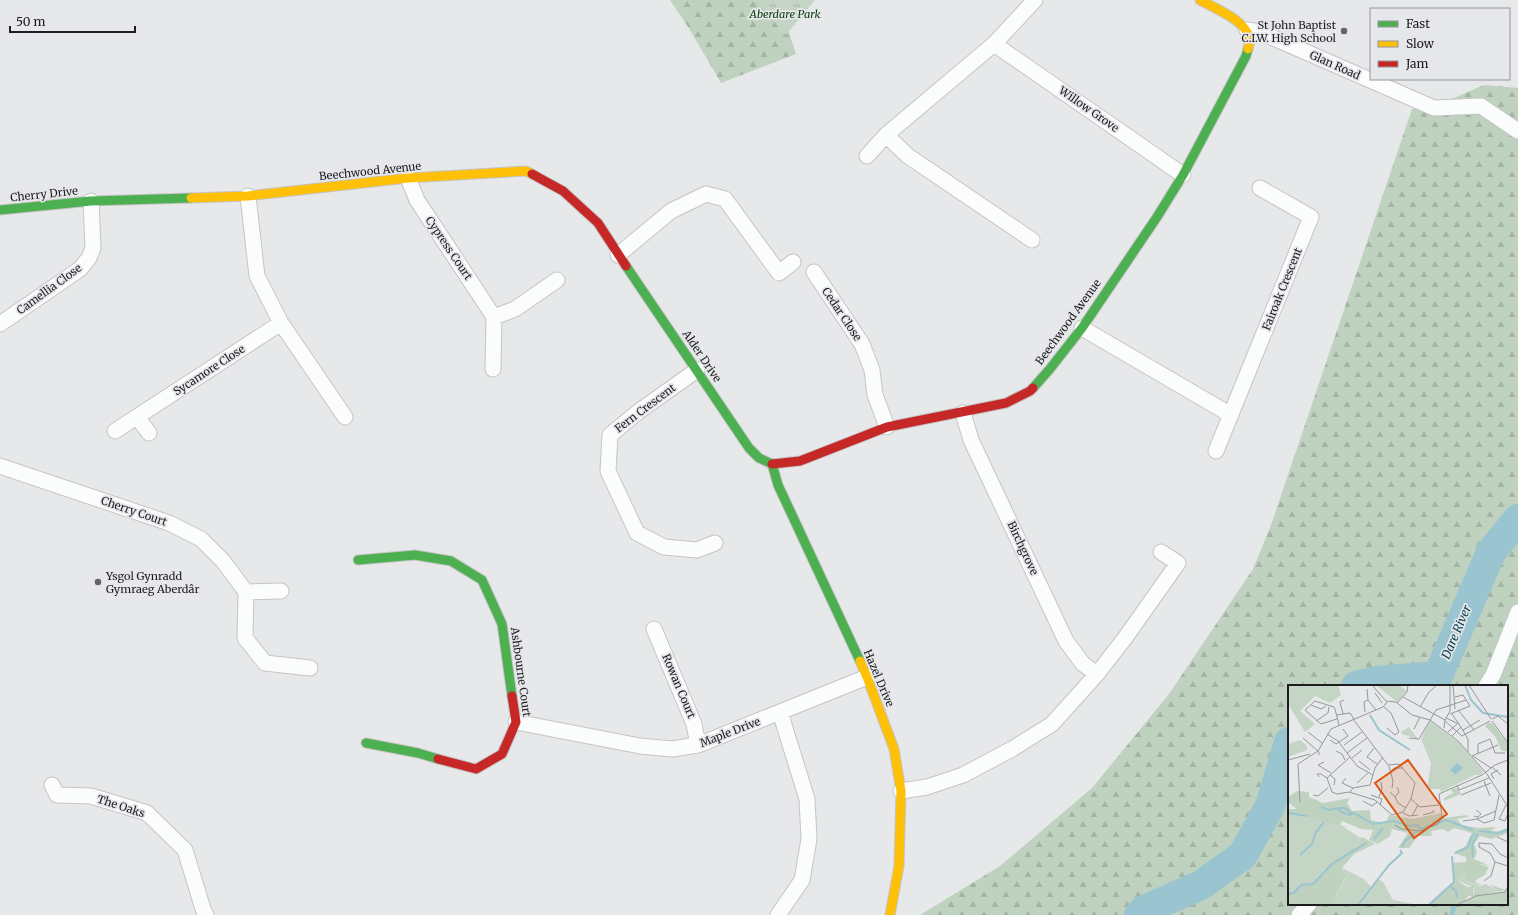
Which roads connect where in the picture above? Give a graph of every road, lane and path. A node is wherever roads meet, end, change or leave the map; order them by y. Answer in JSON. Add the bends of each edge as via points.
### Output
{"nodes":[{"id":1,"x":1035,"y":0,"type":"edge"},
{"id":2,"x":1200,"y":0,"type":"edge"},
{"id":3,"x":1247,"y":30,"type":"junction"},
{"id":4,"x":994,"y":44,"type":"junction"},
{"id":5,"x":1518,"y":131,"type":"edge"},
{"id":6,"x":886,"y":136,"type":"junction"},
{"id":7,"x":867,"y":156,"type":"dead end"},
{"id":8,"x":1183,"y":174,"type":"junction"},
{"id":9,"x":408,"y":178,"type":"junction"},
{"id":10,"x":1260,"y":188,"type":"dead end"},
{"id":11,"x":248,"y":196,"type":"junction"},
{"id":12,"x":90,"y":201,"type":"junction"},
{"id":13,"x":0,"y":210,"type":"edge"},
{"id":14,"x":1032,"y":240,"type":"dead end"},
{"id":15,"x":618,"y":255,"type":"junction"},
{"id":16,"x":792,"y":262,"type":"dead end"},
{"id":17,"x":814,"y":272,"type":"dead end"},
{"id":18,"x":557,"y":280,"type":"dead end"},
{"id":19,"x":494,"y":317,"type":"junction"},
{"id":20,"x":281,"y":323,"type":"junction"},
{"id":21,"x":0,"y":324,"type":"edge"},
{"id":22,"x":1082,"y":328,"type":"junction"},
{"id":23,"x":493,"y":369,"type":"dead end"},
{"id":24,"x":697,"y":370,"type":"junction"},
{"id":25,"x":963,"y":413,"type":"junction"},
{"id":26,"x":1231,"y":415,"type":"junction"},
{"id":27,"x":137,"y":417,"type":"junction"},
{"id":28,"x":345,"y":417,"type":"dead end"},
{"id":29,"x":887,"y":427,"type":"junction"},
{"id":30,"x":115,"y":431,"type":"dead end"},
{"id":31,"x":149,"y":433,"type":"dead end"},
{"id":32,"x":1216,"y":451,"type":"dead end"},
{"id":33,"x":772,"y":464,"type":"junction"},
{"id":34,"x":0,"y":466,"type":"edge"},
{"id":35,"x":715,"y":543,"type":"dead end"},
{"id":36,"x":1161,"y":552,"type":"dead end"},
{"id":37,"x":358,"y":560,"type":"dead end"},
{"id":38,"x":281,"y":591,"type":"dead end"},
{"id":39,"x":246,"y":592,"type":"junction"},
{"id":40,"x":1518,"y":612,"type":"edge"},
{"id":41,"x":654,"y":629,"type":"dead end"},
{"id":42,"x":310,"y":668,"type":"dead end"},
{"id":43,"x":1096,"y":674,"type":"junction"},
{"id":44,"x":867,"y":677,"type":"junction"},
{"id":45,"x":1487,"y":685,"type":"edge"},
{"id":46,"x":780,"y":712,"type":"junction"},
{"id":47,"x":516,"y":722,"type":"junction"},
{"id":48,"x":366,"y":743,"type":"dead end"},
{"id":49,"x":698,"y":745,"type":"junction"},
{"id":50,"x":52,"y":785,"type":"dead end"},
{"id":51,"x":901,"y":791,"type":"junction"},
{"id":52,"x":1308,"y":905,"type":"edge"},
{"id":53,"x":206,"y":915,"type":"edge"},
{"id":54,"x":778,"y":915,"type":"edge"},
{"id":55,"x":890,"y":915,"type":"edge"},
{"id":56,"x":1299,"y":915,"type":"edge"}],
"edges":[{"from":1,"to":4,"type":"street"},
{"from":2,"to":3,"type":"street","name":"Glan Road","via":[[1229,16]]},
{"from":3,"to":5,"type":"street","name":"Glan Road","via":[[1260,32],[1434,108],[1481,106]]},
{"from":3,"to":8,"type":"street","name":"Beechwood Avenue","via":[[1249,38],[1246,56]]},
{"from":4,"to":6,"type":"street"},
{"from":4,"to":8,"type":"street","name":"Willow Grove"},
{"from":6,"to":7,"type":"street"},
{"from":6,"to":14,"type":"street","via":[[908,156]]},
{"from":8,"to":22,"type":"street","name":"Beechwood Avenue"},
{"from":9,"to":11,"type":"street","name":"Beechwood Avenue"},
{"from":9,"to":15,"type":"street","name":"Beechwood Avenue","via":[[526,171],[562,191],[598,222]]},
{"from":9,"to":19,"type":"street","name":"Cypress Court","via":[[416,200]]},
{"from":10,"to":26,"type":"street","name":"Fairoak Crescent","via":[[1311,217]]},
{"from":11,"to":12,"type":"street","name":"Beechwood Avenue"},
{"from":11,"to":20,"type":"street","via":[[257,276]]},
{"from":12,"to":13,"type":"street","name":"Cherry Drive"},
{"from":12,"to":21,"type":"street","name":"Camellia Close","via":[[92,248],[89,258],[80,269]]},
{"from":15,"to":16,"type":"street","via":[[671,211],[706,194],[725,199],[779,273]]},
{"from":15,"to":24,"type":"street","name":"Alder Drive"},
{"from":17,"to":29,"type":"street","name":"Cedar Close","via":[[862,344],[872,370],[875,395]]},
{"from":18,"to":19,"type":"street","via":[[515,308]]},
{"from":19,"to":23,"type":"street"},
{"from":20,"to":27,"type":"street","name":"Sycamore Close"},
{"from":20,"to":28,"type":"street"},
{"from":22,"to":25,"type":"street","name":"Beechwood Avenue","via":[[1030,391],[1006,403]]},
{"from":22,"to":26,"type":"street"},
{"from":24,"to":33,"type":"street","name":"Alder Drive","via":[[749,448],[759,458]]},
{"from":24,"to":35,"type":"street","name":"Fern Crescent","via":[[610,434],[608,471],[637,533],[664,547],[697,550]]},
{"from":25,"to":29,"type":"street","name":"Beechwood Avenue"},
{"from":25,"to":43,"type":"street","name":"Birchgrove","via":[[971,440],[1066,641],[1083,664]]},
{"from":26,"to":32,"type":"street","name":"Fairoak Crescent"},
{"from":27,"to":30,"type":"street","name":"Sycamore Close"},
{"from":27,"to":31,"type":"street"},
{"from":29,"to":33,"type":"street","name":"Beechwood Avenue","via":[[800,461]]},
{"from":33,"to":44,"type":"street","name":"Hazel Drive","via":[[778,485]]},
{"from":34,"to":39,"type":"street","name":"Cherry Court","via":[[175,526],[201,539],[224,560]]},
{"from":36,"to":43,"type":"street","via":[[1178,563]]},
{"from":37,"to":47,"type":"street","name":"Ashbourne Court","via":[[416,555],[451,561],[482,580],[502,624]]},
{"from":38,"to":39,"type":"street"},
{"from":39,"to":42,"type":"street","via":[[245,638],[265,664]]},
{"from":40,"to":45,"type":"street"},
{"from":41,"to":49,"type":"street","name":"Rowan Court","via":[[694,724]]},
{"from":43,"to":51,"type":"street","via":[[1052,724],[1012,749],[963,775],[927,787]]},
{"from":44,"to":46,"type":"street","name":"Maple Drive"},
{"from":44,"to":51,"type":"street","name":"Hazel Drive","via":[[894,749]]},
{"from":46,"to":49,"type":"street","name":"Maple Drive"},
{"from":46,"to":54,"type":"street","via":[[807,799],[809,839],[802,880]]},
{"from":47,"to":48,"type":"street","name":"Ashbourne Court","via":[[502,754],[476,769]]},
{"from":47,"to":49,"type":"street","name":"Maple Drive","via":[[640,746],[672,749]]},
{"from":50,"to":53,"type":"street","name":"The Oaks","via":[[57,795],[91,796],[147,813],[185,850]]},
{"from":51,"to":55,"type":"street","name":"Hazel Drive","via":[[899,866]]},
{"from":52,"to":56,"type":"street"}]}
